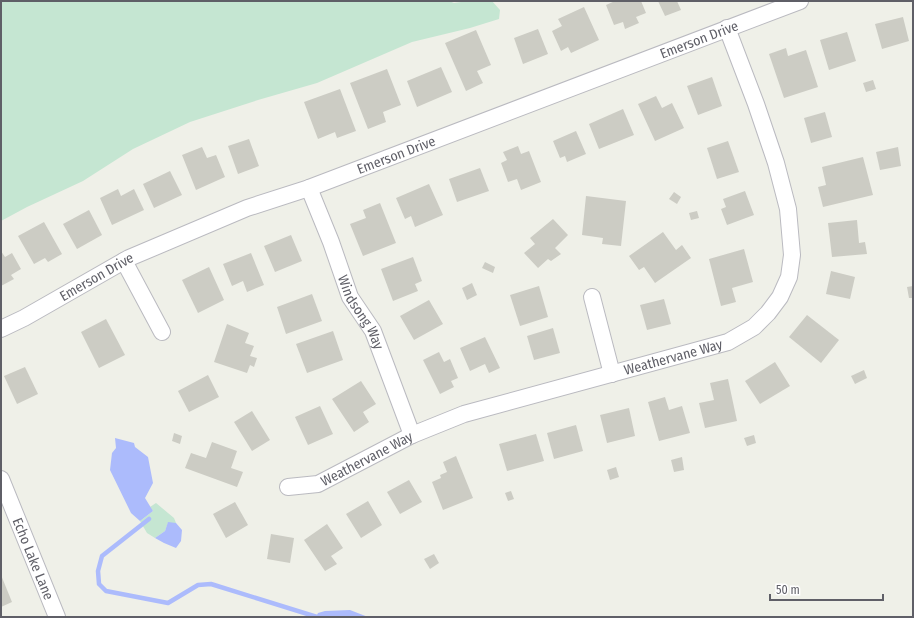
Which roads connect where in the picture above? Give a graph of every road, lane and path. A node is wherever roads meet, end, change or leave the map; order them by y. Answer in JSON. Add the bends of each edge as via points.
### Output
{"nodes":[{"id":1,"x":800,"y":1,"type":"edge"},
{"id":2,"x":727,"y":28,"type":"junction"},
{"id":3,"x":309,"y":188,"type":"junction"},
{"id":4,"x":124,"y":261,"type":"junction"},
{"id":5,"x":592,"y":297,"type":"dead end"},
{"id":6,"x":1,"y":329,"type":"edge"},
{"id":7,"x":162,"y":332,"type":"dead end"},
{"id":8,"x":612,"y":374,"type":"junction"},
{"id":9,"x":412,"y":435,"type":"junction"},
{"id":10,"x":1,"y":479,"type":"edge"},
{"id":11,"x":288,"y":486,"type":"dead end"},
{"id":12,"x":57,"y":617,"type":"edge"}],
"edges":[{"from":1,"to":2,"type":"street","name":"Emerson Drive"},
{"from":2,"to":3,"type":"street","name":"Emerson Drive"},
{"from":2,"to":8,"type":"street","name":"Weathervane Way","via":[[774,155],[788,209],[792,255],[789,277],[780,297],[768,313],[754,327],[728,342]]},
{"from":3,"to":4,"type":"street","name":"Emerson Drive","via":[[247,208]]},
{"from":3,"to":9,"type":"street","name":"Windsong Way","via":[[350,297],[373,331]]},
{"from":4,"to":6,"type":"street","name":"Emerson Drive"},
{"from":4,"to":7,"type":"street"},
{"from":5,"to":8,"type":"street"},
{"from":8,"to":9,"type":"street","name":"Weathervane Way","via":[[464,414]]},
{"from":9,"to":11,"type":"street","name":"Weathervane Way","via":[[318,484]]},
{"from":10,"to":12,"type":"street","name":"Echo Lake Lane"}]}
